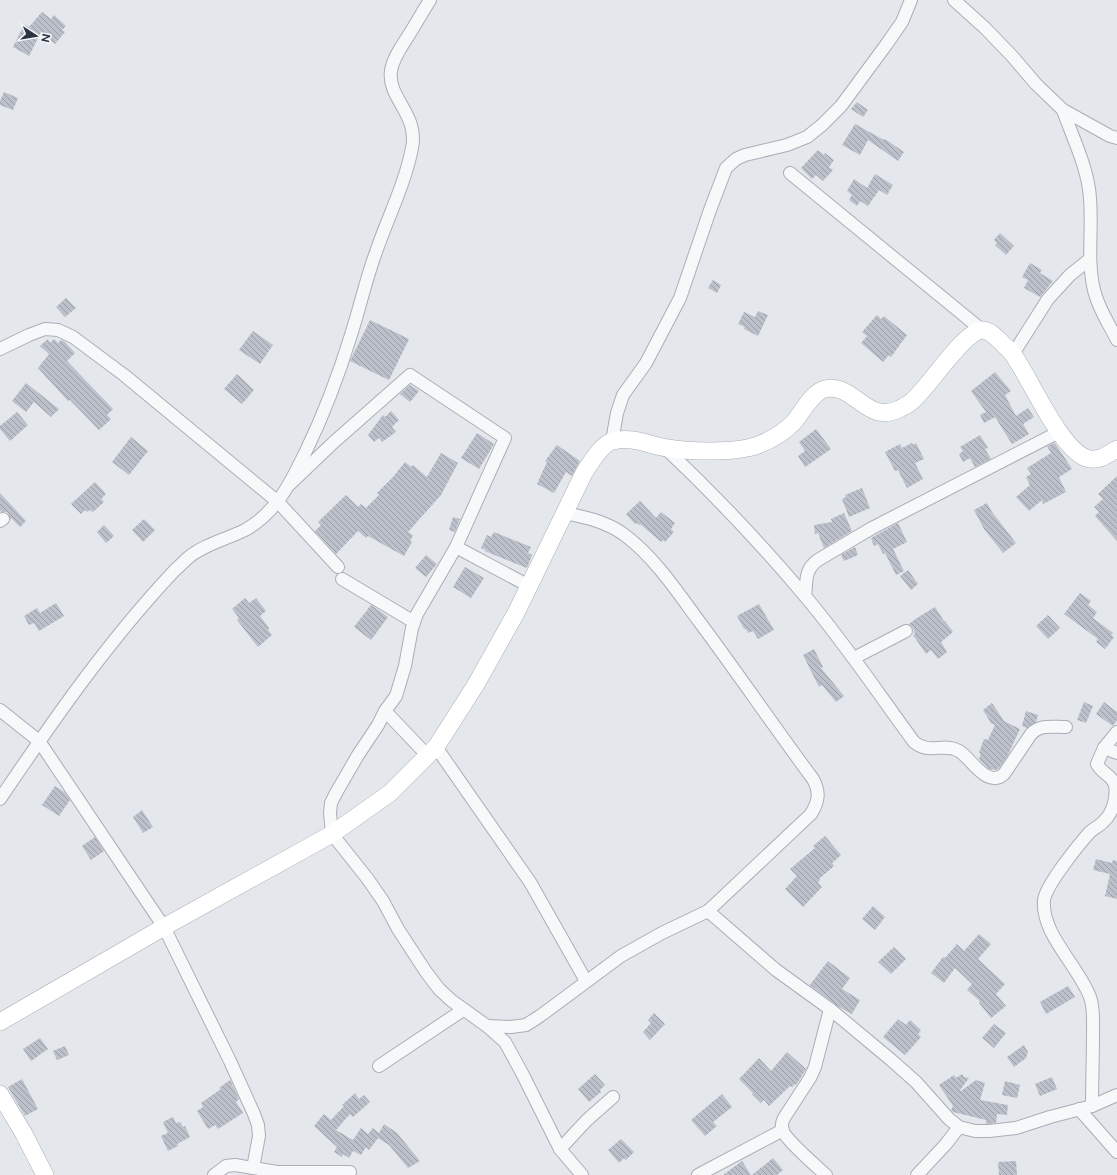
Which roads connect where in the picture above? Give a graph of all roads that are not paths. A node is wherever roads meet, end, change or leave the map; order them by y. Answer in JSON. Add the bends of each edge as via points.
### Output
{"nodes":[{"id":1,"x":430,"y":0,"type":"edge"},
{"id":2,"x":911,"y":0,"type":"edge"},
{"id":3,"x":954,"y":0,"type":"edge"},
{"id":4,"x":1063,"y":110,"type":"junction"},
{"id":5,"x":1117,"y":138,"type":"edge"},
{"id":6,"x":790,"y":173,"type":"dead end"},
{"id":7,"x":1090,"y":259,"type":"junction"},
{"id":8,"x":982,"y":330,"type":"junction"},
{"id":9,"x":1117,"y":340,"type":"edge"},
{"id":10,"x":0,"y":349,"type":"edge"},
{"id":11,"x":1013,"y":354,"type":"junction"},
{"id":12,"x":1059,"y":432,"type":"junction"},
{"id":13,"x":612,"y":441,"type":"junction"},
{"id":14,"x":665,"y":448,"type":"junction"},
{"id":15,"x":1117,"y":449,"type":"edge"},
{"id":16,"x":290,"y":484,"type":"junction"},
{"id":17,"x":278,"y":502,"type":"junction"},
{"id":18,"x":564,"y":514,"type":"junction"},
{"id":19,"x":456,"y":547,"type":"junction"},
{"id":20,"x":338,"y":567,"type":"dead end"},
{"id":21,"x":342,"y":579,"type":"dead end"},
{"id":22,"x":529,"y":586,"type":"junction"},
{"id":23,"x":805,"y":596,"type":"junction"},
{"id":24,"x":414,"y":622,"type":"junction"},
{"id":25,"x":906,"y":631,"type":"dead end"},
{"id":26,"x":854,"y":658,"type":"junction"},
{"id":27,"x":0,"y":710,"type":"edge"},
{"id":28,"x":385,"y":711,"type":"junction"},
{"id":29,"x":1066,"y":727,"type":"dead end"},
{"id":30,"x":1117,"y":732,"type":"edge"},
{"id":31,"x":39,"y":741,"type":"junction"},
{"id":32,"x":1104,"y":748,"type":"junction"},
{"id":33,"x":431,"y":751,"type":"junction"},
{"id":34,"x":1117,"y":753,"type":"edge"},
{"id":35,"x":0,"y":799,"type":"edge"},
{"id":36,"x":332,"y":834,"type":"junction"},
{"id":37,"x":708,"y":911,"type":"junction"},
{"id":38,"x":164,"y":927,"type":"junction"},
{"id":39,"x":586,"y":982,"type":"junction"},
{"id":40,"x":830,"y":1009,"type":"junction"},
{"id":41,"x":464,"y":1010,"type":"junction"},
{"id":42,"x":0,"y":1022,"type":"edge"},
{"id":43,"x":487,"y":1026,"type":"junction"},
{"id":44,"x":379,"y":1066,"type":"dead end"},
{"id":45,"x":0,"y":1095,"type":"edge"},
{"id":46,"x":1117,"y":1095,"type":"edge"},
{"id":47,"x":613,"y":1098,"type":"dead end"},
{"id":48,"x":1092,"y":1106,"type":"junction"},
{"id":49,"x":1078,"y":1109,"type":"junction"},
{"id":50,"x":959,"y":1127,"type":"junction"},
{"id":51,"x":782,"y":1130,"type":"junction"},
{"id":52,"x":560,"y":1149,"type":"junction"},
{"id":53,"x":1117,"y":1152,"type":"edge"},
{"id":54,"x":252,"y":1168,"type":"junction"},
{"id":55,"x":350,"y":1172,"type":"dead end"},
{"id":56,"x":45,"y":1175,"type":"edge"},
{"id":57,"x":214,"y":1175,"type":"edge"},
{"id":58,"x":582,"y":1175,"type":"edge"},
{"id":59,"x":698,"y":1175,"type":"edge"},
{"id":60,"x":826,"y":1175,"type":"edge"},
{"id":61,"x":918,"y":1175,"type":"edge"}],
"edges":[{"from":1,"to":16,"type":"street","via":[[400,48],[391,69],[391,84],[411,122],[414,136],[411,155],[375,253],[350,337],[324,408]]},
{"from":2,"to":13,"type":"street","via":[[902,22],[886,45],[841,106],[822,125],[807,137],[787,145],[745,155],[726,168],[680,298],[646,363],[623,395]]},
{"from":3,"to":4,"type":"street","via":[[985,28]]},
{"from":4,"to":5,"type":"street"},
{"from":4,"to":7,"type":"street","via":[[1085,169],[1089,190]]},
{"from":6,"to":8,"type":"street"},
{"from":7,"to":9,"type":"street","via":[[1094,290]]},
{"from":7,"to":11,"type":"street","via":[[1070,275],[1048,299]]},
{"from":8,"to":11,"type":"street","via":[[992,333]]},
{"from":8,"to":14,"type":"street","via":[[964,341],[911,403],[894,411],[881,413],[867,408],[838,388],[824,389],[816,394],[792,423],[777,436],[756,446],[701,451]]},
{"from":10,"to":17,"type":"street","via":[[45,329],[58,330],[73,337],[124,375]]},
{"from":11,"to":12,"type":"street"},
{"from":12,"to":15,"type":"street","via":[[1076,453],[1087,458],[1097,459]]},
{"from":12,"to":23,"type":"street","via":[[872,528],[811,564]]},
{"from":13,"to":14,"type":"street","via":[[631,439]]},
{"from":13,"to":18,"type":"street","via":[[598,452],[584,473]]},
{"from":14,"to":23,"type":"street","via":[[733,514]]},
{"from":16,"to":17,"type":"street"},
{"from":16,"to":19,"type":"street","via":[[410,375],[505,438]]},
{"from":17,"to":20,"type":"street"},
{"from":17,"to":31,"type":"street","via":[[247,528],[207,546],[185,561],[136,614],[79,685]]},
{"from":18,"to":22,"type":"street"},
{"from":18,"to":37,"type":"street","via":[[607,525],[625,536],[644,553],[673,586],[732,665],[817,787],[818,801],[811,814]]},
{"from":19,"to":22,"type":"street"},
{"from":19,"to":24,"type":"street"},
{"from":21,"to":24,"type":"street"},
{"from":22,"to":33,"type":"street","via":[[502,641]]},
{"from":23,"to":26,"type":"street"},
{"from":24,"to":28,"type":"street","via":[[402,679],[396,696]]},
{"from":25,"to":26,"type":"street"},
{"from":26,"to":29,"type":"street","via":[[914,742],[927,748],[954,748],[990,777],[998,778],[1004,774],[1037,728]]},
{"from":27,"to":31,"type":"street"},
{"from":28,"to":33,"type":"street"},
{"from":28,"to":36,"type":"street","via":[[331,803]]},
{"from":30,"to":32,"type":"street"},
{"from":31,"to":35,"type":"street"},
{"from":31,"to":38,"type":"street"},
{"from":32,"to":34,"type":"street"},
{"from":32,"to":48,"type":"street","via":[[1098,767],[1115,785],[1112,811],[1069,859],[1050,884],[1044,898],[1044,913],[1049,929],[1080,975],[1091,998]]},
{"from":33,"to":36,"type":"street","via":[[390,793]]},
{"from":33,"to":39,"type":"street","via":[[530,882]]},
{"from":36,"to":38,"type":"street"},
{"from":36,"to":41,"type":"street","via":[[368,878],[426,972],[452,1001]]},
{"from":37,"to":39,"type":"street","via":[[620,956]]},
{"from":37,"to":40,"type":"street","via":[[776,970]]},
{"from":38,"to":42,"type":"street"},
{"from":38,"to":54,"type":"street","via":[[254,1114],[259,1136]]},
{"from":39,"to":43,"type":"street","via":[[526,1025]]},
{"from":40,"to":50,"type":"street","via":[[916,1082]]},
{"from":40,"to":51,"type":"street","via":[[815,1067],[784,1118]]},
{"from":41,"to":43,"type":"street"},
{"from":41,"to":44,"type":"street"},
{"from":43,"to":52,"type":"street","via":[[505,1042]]},
{"from":45,"to":56,"type":"street"},
{"from":46,"to":48,"type":"street"},
{"from":47,"to":52,"type":"street","via":[[587,1120]]},
{"from":48,"to":49,"type":"street"},
{"from":49,"to":50,"type":"street","via":[[1016,1128],[989,1132]]},
{"from":49,"to":53,"type":"street"},
{"from":50,"to":61,"type":"street"},
{"from":51,"to":59,"type":"street"},
{"from":51,"to":60,"type":"street"},
{"from":52,"to":58,"type":"street"},
{"from":54,"to":55,"type":"street","via":[[298,1173]]},
{"from":54,"to":57,"type":"street","via":[[234,1164],[226,1166]]}]}
